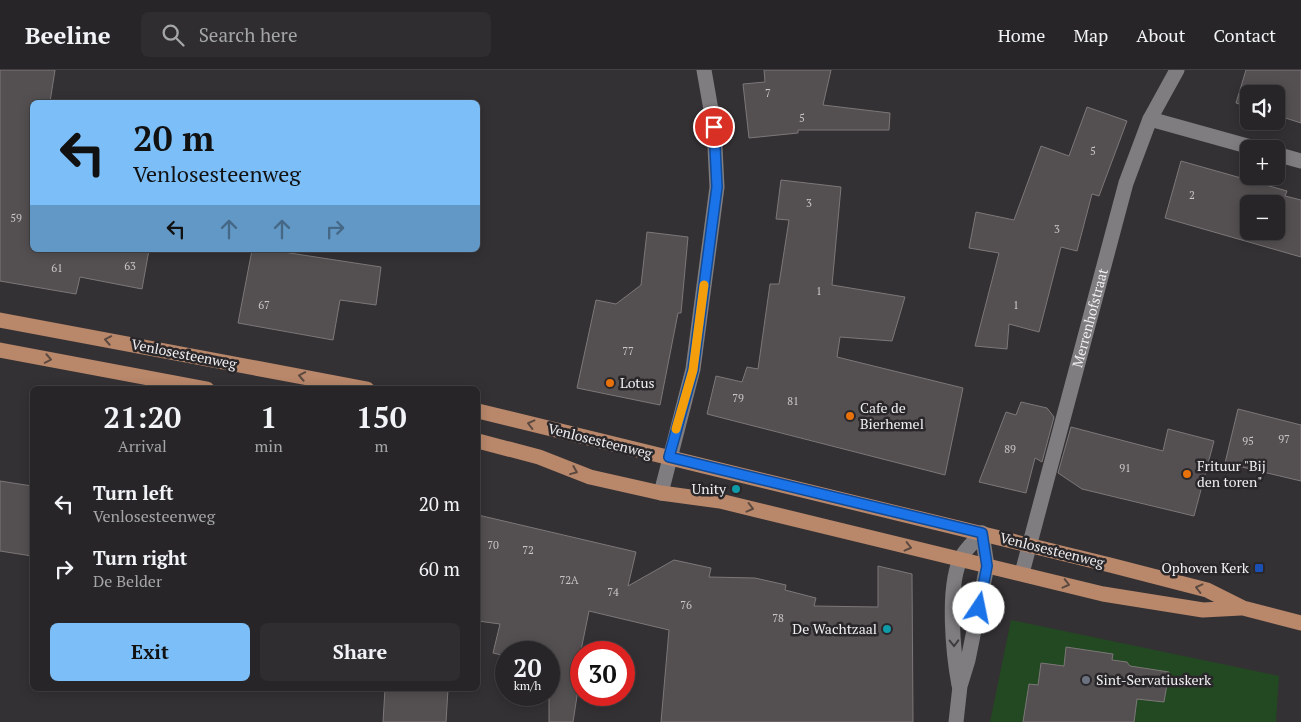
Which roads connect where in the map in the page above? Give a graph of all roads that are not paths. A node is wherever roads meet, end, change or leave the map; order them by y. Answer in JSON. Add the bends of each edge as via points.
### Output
{"nodes":[{"id":1,"x":704,"y":70,"type":"edge"},
{"id":2,"x":1177,"y":70,"type":"edge"},
{"id":3,"x":1150,"y":119,"type":"junction"},
{"id":4,"x":1240,"y":144,"type":"edge"},
{"id":5,"x":1285,"y":157,"type":"edge"},
{"id":6,"x":1301,"y":161,"type":"edge"},
{"id":7,"x":0,"y":320,"type":"edge"},
{"id":8,"x":0,"y":350,"type":"edge"},
{"id":9,"x":191,"y":386,"type":"edge"},
{"id":10,"x":351,"y":386,"type":"edge"},
{"id":11,"x":480,"y":411,"type":"edge"},
{"id":12,"x":480,"y":442,"type":"edge"},
{"id":13,"x":669,"y":457,"type":"junction"},
{"id":14,"x":661,"y":493,"type":"junction"},
{"id":15,"x":982,"y":533,"type":"junction"},
{"id":16,"x":1030,"y":545,"type":"junction"},
{"id":17,"x":960,"y":559,"type":"junction"},
{"id":18,"x":987,"y":566,"type":"junction"},
{"id":19,"x":1022,"y":573,"type":"junction"},
{"id":20,"x":1243,"y":608,"type":"junction"},
{"id":21,"x":1301,"y":623,"type":"edge"},
{"id":22,"x":960,"y":686,"type":"junction"},
{"id":23,"x":956,"y":722,"type":"edge"}],
"edges":[{"from":1,"to":13,"type":"street","via":[[714,127],[717,187],[693,370]]},
{"from":2,"to":3,"type":"street","name":"Merrenhofstraat"},
{"from":3,"to":4,"type":"street"},
{"from":3,"to":16,"type":"street","name":"Merrenhofstraat","via":[[1126,183]]},
{"from":5,"to":6,"type":"street"},
{"from":10,"to":7,"type":"main road","name":"Venlosesteenweg","one_way":true},
{"from":8,"to":9,"type":"main road","one_way":true},
{"from":13,"to":11,"type":"main road","name":"Venlosesteenweg","one_way":true},
{"from":12,"to":14,"type":"main road","name":"Venlosesteenweg","one_way":true,"via":[[539,457],[590,477]]},
{"from":13,"to":14,"type":"street"},
{"from":13,"to":15,"type":"main road","name":"Venlosesteenweg"},
{"from":14,"to":17,"type":"main road","name":"Venlosesteenweg","one_way":true,"via":[[720,501]]},
{"from":15,"to":16,"type":"main road","name":"Venlosesteenweg"},
{"from":15,"to":17,"type":"street"},
{"from":15,"to":18,"type":"street"},
{"from":16,"to":19,"type":"street","name":"Merrenhofstraat"},
{"from":20,"to":16,"type":"main road","name":"Venlosesteenweg","one_way":true,"via":[[1207,590]]},
{"from":17,"to":18,"type":"main road","name":"Venlosesteenweg"},
{"from":17,"to":22,"type":"street","one_way":true,"via":[[953,595],[954,659]]},
{"from":18,"to":19,"type":"main road","name":"Venlosesteenweg"},
{"from":18,"to":22,"type":"street"},
{"from":19,"to":20,"type":"main road","name":"Venlosesteenweg","one_way":true,"via":[[1103,594],[1203,610]]},
{"from":20,"to":21,"type":"main road","name":"Venlosesteenweg"},
{"from":22,"to":23,"type":"street"}]}
